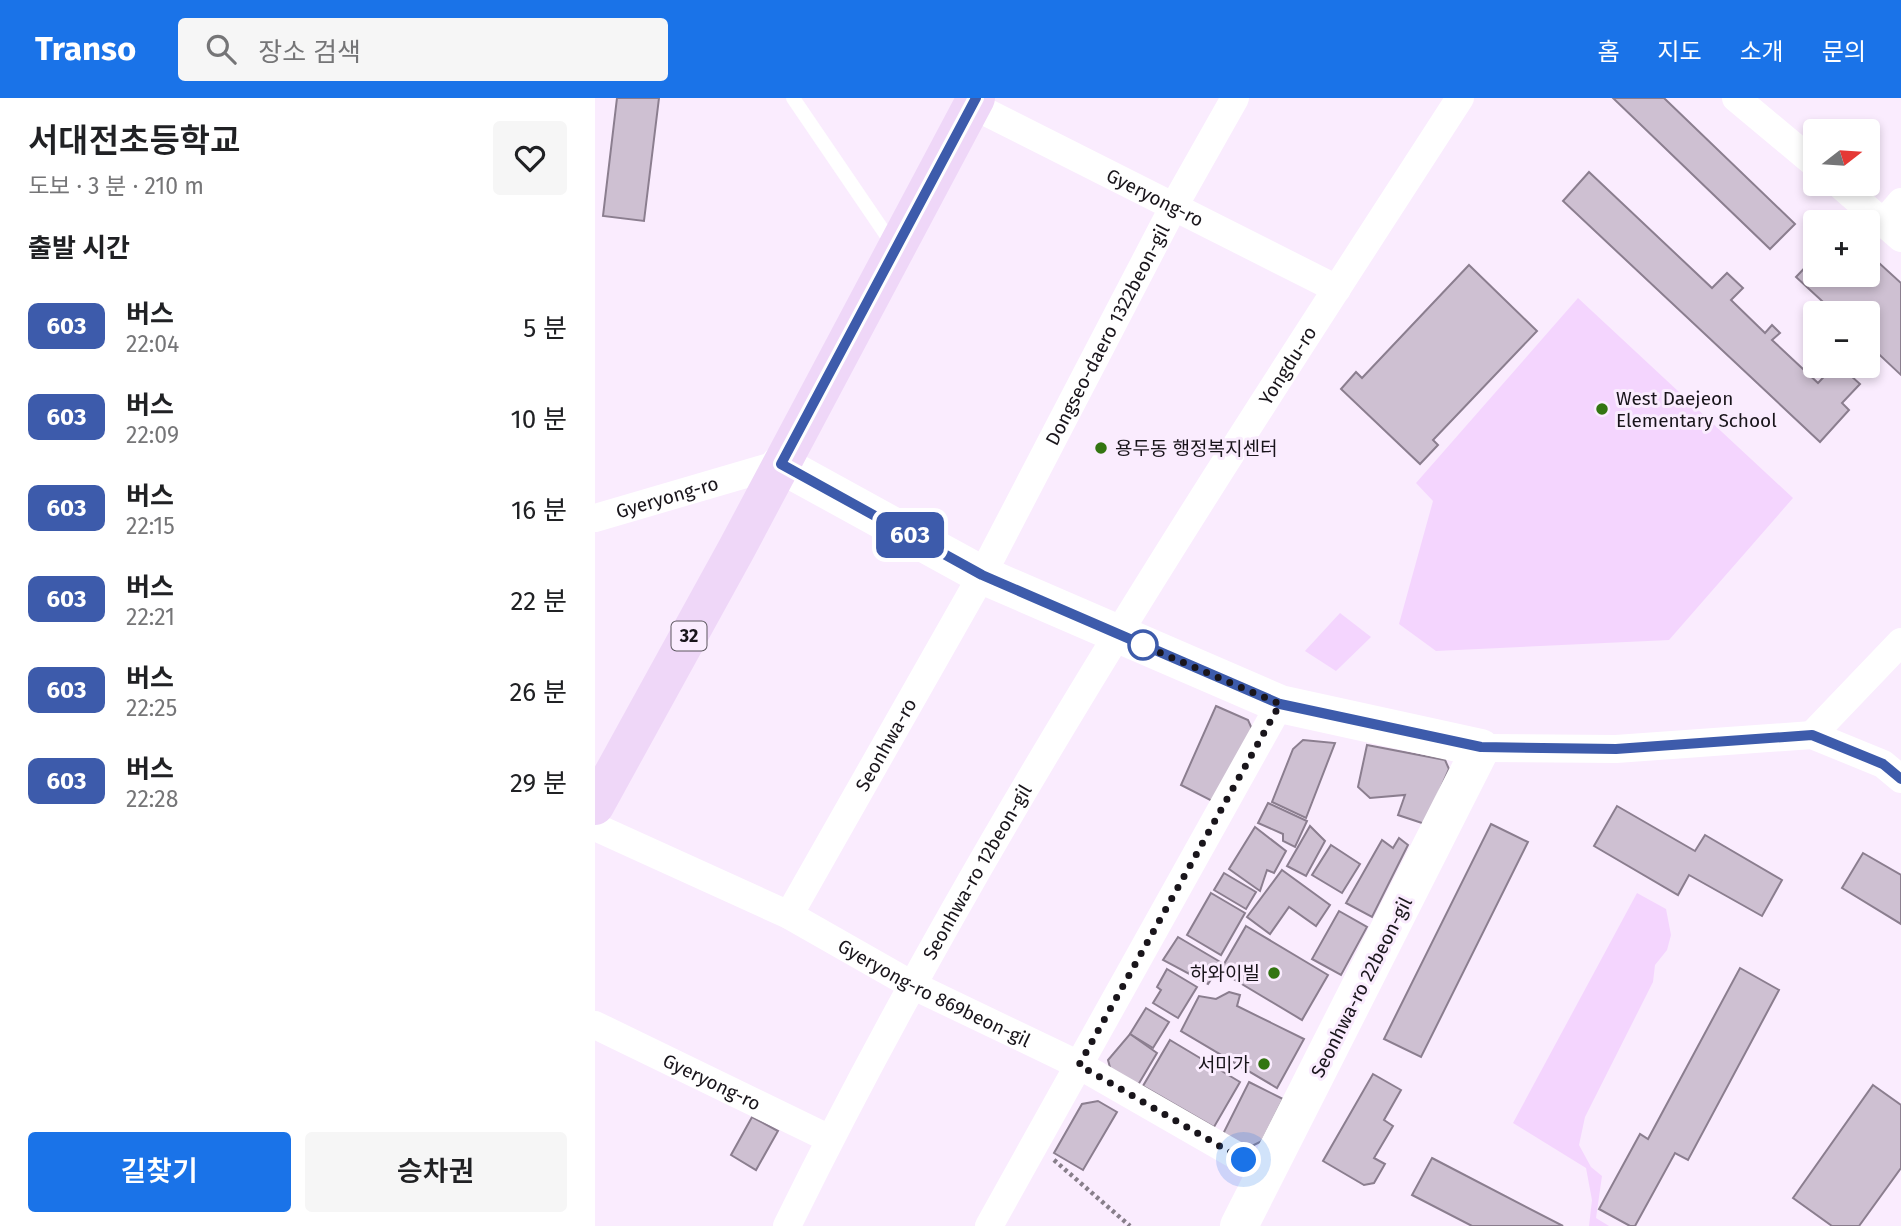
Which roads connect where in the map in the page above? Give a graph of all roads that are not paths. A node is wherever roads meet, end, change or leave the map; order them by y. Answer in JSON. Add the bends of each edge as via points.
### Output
{"nodes":[{"id":1,"x":793,"y":98,"type":"edge"},
{"id":2,"x":1235,"y":98,"type":"edge"},
{"id":3,"x":1460,"y":98,"type":"edge"},
{"id":4,"x":1737,"y":98,"type":"edge"},
{"id":5,"x":974,"y":102,"type":"edge"},
{"id":6,"x":1803,"y":154,"type":"edge"},
{"id":7,"x":1857,"y":196,"type":"edge"},
{"id":8,"x":1174,"y":206,"type":"junction"},
{"id":9,"x":1895,"y":221,"type":"edge"},
{"id":10,"x":895,"y":249,"type":"junction"},
{"id":11,"x":1337,"y":289,"type":"junction"},
{"id":12,"x":781,"y":464,"type":"junction"},
{"id":13,"x":595,"y":518,"type":"edge"},
{"id":14,"x":982,"y":575,"type":"junction"},
{"id":15,"x":1116,"y":634,"type":"junction"},
{"id":16,"x":1901,"y":642,"type":"edge"},
{"id":17,"x":1280,"y":704,"type":"junction"},
{"id":18,"x":1812,"y":735,"type":"junction"},
{"id":19,"x":1481,"y":747,"type":"junction"},
{"id":20,"x":1901,"y":779,"type":"edge"},
{"id":21,"x":595,"y":806,"type":"edge"},
{"id":22,"x":595,"y":827,"type":"edge"},
{"id":23,"x":789,"y":915,"type":"junction"},
{"id":24,"x":912,"y":985,"type":"junction"},
{"id":25,"x":595,"y":1024,"type":"edge"},
{"id":26,"x":1079,"y":1065,"type":"junction"},
{"id":27,"x":830,"y":1139,"type":"junction"},
{"id":28,"x":1267,"y":1174,"type":"junction"},
{"id":29,"x":787,"y":1226,"type":"edge"},
{"id":30,"x":989,"y":1226,"type":"edge"},
{"id":31,"x":1239,"y":1226,"type":"edge"}],
"edges":[{"from":1,"to":10,"type":"lane"},
{"from":2,"to":8,"type":"street","name":"Dongseo-daero 1322beon-gil"},
{"from":3,"to":11,"type":"street","name":"Yongdu-ro"},
{"from":4,"to":6,"type":"street"},
{"from":5,"to":8,"type":"street","name":"Gyeryong-ro"},
{"from":5,"to":10,"type":"main road","name":"Gyeryong-ro","number":"32"},
{"from":7,"to":9,"type":"street"},
{"from":8,"to":11,"type":"street","name":"Gyeryong-ro"},
{"from":8,"to":14,"type":"street","name":"Dongseo-daero 1322beon-gil"},
{"from":10,"to":12,"type":"main road","name":"Gyeryong-ro","number":"32"},
{"from":11,"to":15,"type":"street","name":"Yongdu-ro"},
{"from":12,"to":13,"type":"street","name":"Gyeryong-ro"},
{"from":12,"to":14,"type":"main road"},
{"from":12,"to":21,"type":"main road","name":"Gyeryong-ro","number":"32"},
{"from":14,"to":15,"type":"main road"},
{"from":14,"to":23,"type":"street","name":"Seonhwa-ro"},
{"from":15,"to":17,"type":"main road"},
{"from":15,"to":24,"type":"street","name":"Seonhwa-ro 12beon-gil"},
{"from":16,"to":18,"type":"street"},
{"from":17,"to":19,"type":"main road"},
{"from":17,"to":26,"type":"street"},
{"from":18,"to":19,"type":"street","via":[[1616,749]]},
{"from":18,"to":20,"type":"street","via":[[1883,764]]},
{"from":19,"to":28,"type":"main road","name":"Seonhwa-ro 22beon-gil"},
{"from":22,"to":23,"type":"street","name":"Gyeryong-ro 869beon-gil"},
{"from":23,"to":24,"type":"street","name":"Gyeryong-ro 869beon-gil"},
{"from":24,"to":26,"type":"street","name":"Gyeryong-ro 869beon-gil"},
{"from":24,"to":27,"type":"street","name":"Seonhwa-ro 12beon-gil"},
{"from":25,"to":27,"type":"street","name":"Gyeryong-ro"},
{"from":26,"to":28,"type":"street","name":"Gyeryong-ro 869beon-gil"},
{"from":26,"to":30,"type":"street"},
{"from":27,"to":29,"type":"street","name":"Seonhwa-ro 12beon-gil"},
{"from":28,"to":31,"type":"main road","name":"Seonhwa-ro 22beon-gil"}]}
